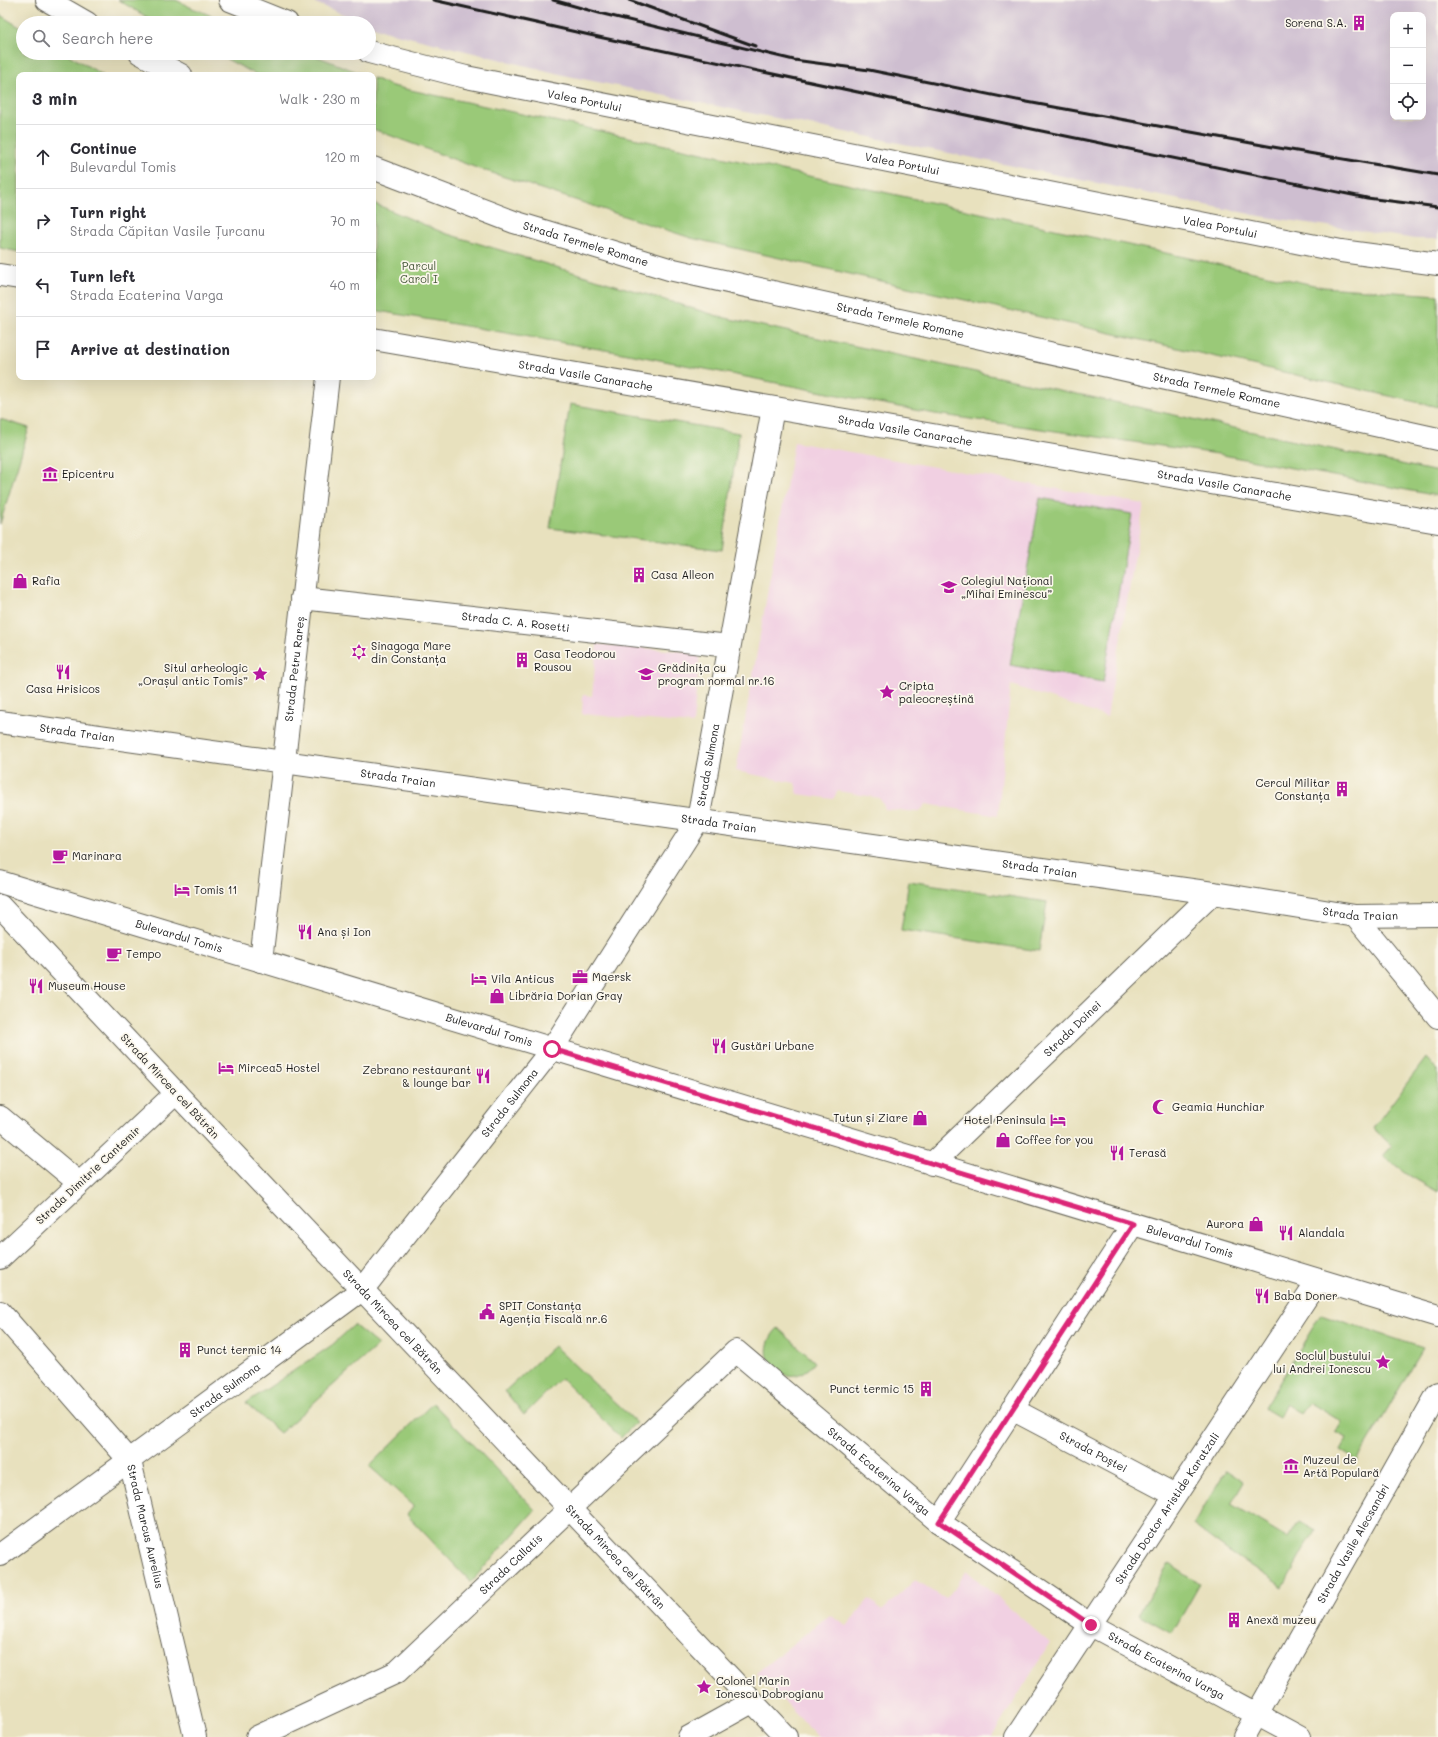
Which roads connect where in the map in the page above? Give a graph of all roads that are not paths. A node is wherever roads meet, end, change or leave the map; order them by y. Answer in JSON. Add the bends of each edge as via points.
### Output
{"nodes":[{"id":1,"x":47,"y":0,"type":"edge"},
{"id":2,"x":230,"y":0,"type":"edge"},
{"id":3,"x":75,"y":16,"type":"edge"},
{"id":4,"x":270,"y":16,"type":"edge"},
{"id":5,"x":376,"y":54,"type":"edge"},
{"id":6,"x":153,"y":60,"type":"edge"},
{"id":7,"x":175,"y":72,"type":"edge"},
{"id":8,"x":376,"y":169,"type":"edge"},
{"id":9,"x":1438,"y":264,"type":"edge"},
{"id":10,"x":0,"y":275,"type":"edge"},
{"id":11,"x":16,"y":278,"type":"edge"},
{"id":12,"x":376,"y":340,"type":"edge"},
{"id":13,"x":328,"y":380,"type":"edge"},
{"id":14,"x":773,"y":408,"type":"junction"},
{"id":15,"x":1438,"y":439,"type":"edge"},
{"id":16,"x":1438,"y":522,"type":"edge"},
{"id":17,"x":302,"y":598,"type":"junction"},
{"id":18,"x":729,"y":646,"type":"junction"},
{"id":19,"x":0,"y":722,"type":"edge"},
{"id":20,"x":284,"y":761,"type":"junction"},
{"id":21,"x":698,"y":820,"type":"junction"},
{"id":22,"x":0,"y":882,"type":"edge"},
{"id":23,"x":1214,"y":893,"type":"junction"},
{"id":24,"x":0,"y":906,"type":"edge"},
{"id":25,"x":1438,"y":915,"type":"edge"},
{"id":26,"x":1354,"y":916,"type":"junction"},
{"id":27,"x":262,"y":961,"type":"junction"},
{"id":28,"x":1438,"y":1017,"type":"edge"},
{"id":29,"x":552,"y":1049,"type":"junction"},
{"id":30,"x":176,"y":1093,"type":"junction"},
{"id":31,"x":0,"y":1117,"type":"edge"},
{"id":32,"x":932,"y":1164,"type":"junction"},
{"id":33,"x":79,"y":1183,"type":"junction"},
{"id":34,"x":1133,"y":1224,"type":"junction"},
{"id":35,"x":0,"y":1258,"type":"edge"},
{"id":36,"x":1318,"y":1280,"type":"junction"},
{"id":37,"x":363,"y":1289,"type":"junction"},
{"id":38,"x":0,"y":1312,"type":"edge"},
{"id":39,"x":1438,"y":1316,"type":"edge"},
{"id":40,"x":736,"y":1351,"type":"joint"},
{"id":41,"x":1438,"y":1392,"type":"edge"},
{"id":42,"x":1012,"y":1409,"type":"junction"},
{"id":43,"x":130,"y":1461,"type":"junction"},
{"id":44,"x":1175,"y":1495,"type":"junction"},
{"id":45,"x":570,"y":1509,"type":"junction"},
{"id":46,"x":939,"y":1522,"type":"junction"},
{"id":47,"x":0,"y":1554,"type":"edge"},
{"id":48,"x":1091,"y":1625,"type":"junction"},
{"id":49,"x":752,"y":1702,"type":"junction"},
{"id":50,"x":1257,"y":1714,"type":"junction"},
{"id":51,"x":195,"y":1737,"type":"edge"},
{"id":52,"x":257,"y":1737,"type":"edge"},
{"id":53,"x":689,"y":1737,"type":"edge"},
{"id":54,"x":786,"y":1737,"type":"edge"},
{"id":55,"x":1016,"y":1737,"type":"edge"},
{"id":56,"x":1244,"y":1737,"type":"edge"},
{"id":57,"x":1299,"y":1737,"type":"edge"}],
"edges":[{"from":1,"to":3,"type":"street"},
{"from":2,"to":4,"type":"street"},
{"from":5,"to":9,"type":"street","name":"Valea Portului","via":[[466,77],[1341,252]]},
{"from":6,"to":7,"type":"street"},
{"from":8,"to":15,"type":"street","name":"Strada Termele Romane","via":[[514,222],[668,269]]},
{"from":10,"to":11,"type":"street"},
{"from":12,"to":14,"type":"street","name":"Strada Vasile Canarache"},
{"from":13,"to":17,"type":"street","name":"Strada Petru Rareș"},
{"from":14,"to":16,"type":"street","name":"Strada Vasile Canarache"},
{"from":14,"to":18,"type":"street","name":"Strada Sulmona"},
{"from":17,"to":18,"type":"street","name":"Strada C. A. Rosetti"},
{"from":17,"to":20,"type":"street","name":"Strada Petru Rareș"},
{"from":18,"to":21,"type":"street","name":"Strada Sulmona"},
{"from":19,"to":20,"type":"street","name":"Strada Traian"},
{"from":20,"to":21,"type":"street","name":"Strada Traian"},
{"from":20,"to":27,"type":"street","name":"Strada Petru Rareș"},
{"from":21,"to":23,"type":"street","name":"Strada Traian"},
{"from":21,"to":29,"type":"street","name":"Strada Sulmona"},
{"from":22,"to":27,"type":"street","name":"Bulevardul Tomis"},
{"from":23,"to":26,"type":"street","name":"Strada Traian"},
{"from":23,"to":32,"type":"street","name":"Strada Doinei"},
{"from":24,"to":30,"type":"street","name":"Strada Mircea cel Bătrân"},
{"from":25,"to":26,"type":"street","name":"Strada Traian"},
{"from":26,"to":28,"type":"street"},
{"from":27,"to":29,"type":"street","name":"Bulevardul Tomis"},
{"from":29,"to":32,"type":"street","name":"Bulevardul Tomis"},
{"from":29,"to":37,"type":"street","name":"Strada Sulmona"},
{"from":30,"to":33,"type":"street","name":"Strada Dimitrie Cantemir"},
{"from":30,"to":37,"type":"street","name":"Strada Mircea cel Bătrân"},
{"from":31,"to":33,"type":"street"},
{"from":32,"to":34,"type":"street","name":"Bulevardul Tomis"},
{"from":33,"to":35,"type":"street","name":"Strada Dimitrie Cantemir"},
{"from":34,"to":36,"type":"street","name":"Bulevardul Tomis"},
{"from":34,"to":42,"type":"street"},
{"from":36,"to":39,"type":"street","name":"Bulevardul Tomis"},
{"from":36,"to":44,"type":"street","name":"Strada Doctor Aristide Karatzali"},
{"from":37,"to":43,"type":"street","name":"Strada Sulmona"},
{"from":37,"to":45,"type":"street","name":"Strada Mircea cel Bătrân"},
{"from":38,"to":43,"type":"street","name":"Strada Marcus Aurelius"},
{"from":40,"to":45,"type":"street","name":"Strada Callatis"},
{"from":40,"to":46,"type":"street","name":"Strada Ecaterina Varga"},
{"from":41,"to":50,"type":"street","name":"Strada Vasile Alecsandri"},
{"from":42,"to":44,"type":"street","name":"Strada Poștei"},
{"from":42,"to":46,"type":"street"},
{"from":43,"to":47,"type":"street","name":"Strada Sulmona"},
{"from":43,"to":51,"type":"street","name":"Strada Marcus Aurelius"},
{"from":44,"to":48,"type":"street","name":"Strada Doctor Aristide Karatzali"},
{"from":45,"to":49,"type":"street","name":"Strada Mircea cel Bătrân"},
{"from":45,"to":52,"type":"street","name":"Strada Callatis","via":[[398,1672]]},
{"from":46,"to":48,"type":"street","name":"Strada Ecaterina Varga"},
{"from":48,"to":50,"type":"street","name":"Strada Ecaterina Varga"},
{"from":48,"to":55,"type":"street","name":"Strada Doctor Aristide Karatzali"},
{"from":49,"to":53,"type":"street"},
{"from":49,"to":54,"type":"street","name":"Strada Mircea cel Bătrân"},
{"from":50,"to":56,"type":"street","name":"Strada Vasile Alecsandri"},
{"from":50,"to":57,"type":"street","name":"Strada Ecaterina Varga"}]}
